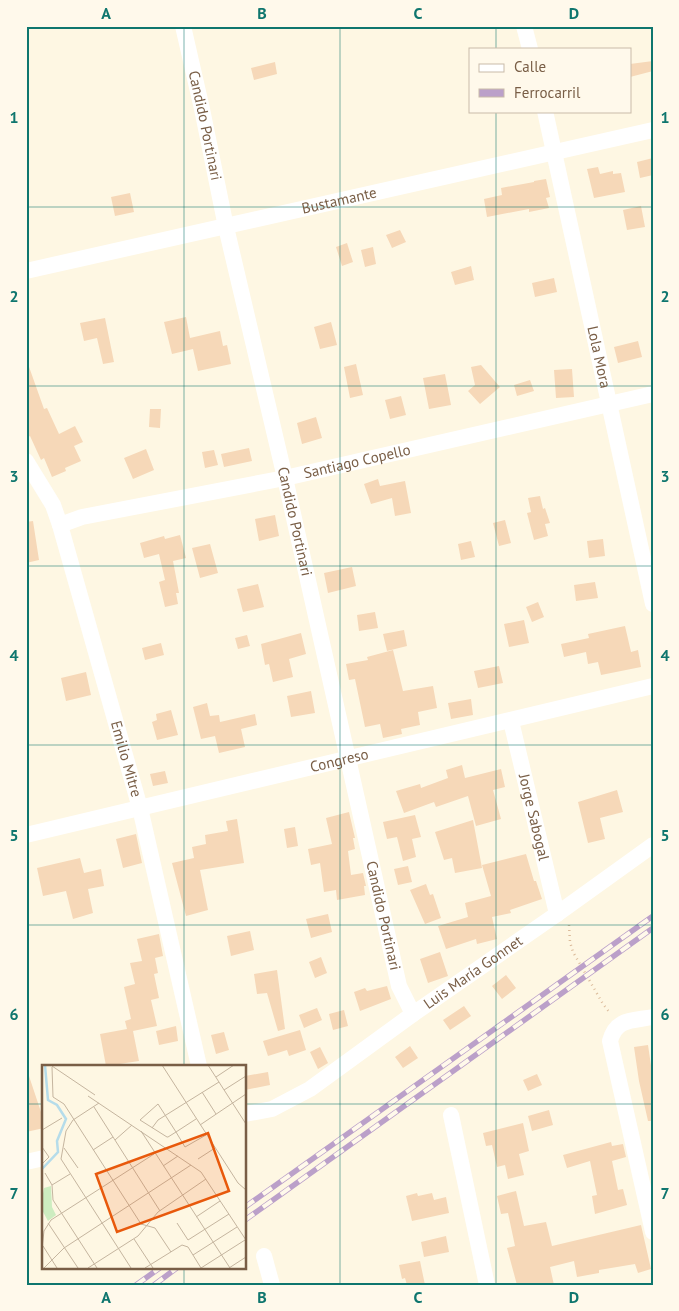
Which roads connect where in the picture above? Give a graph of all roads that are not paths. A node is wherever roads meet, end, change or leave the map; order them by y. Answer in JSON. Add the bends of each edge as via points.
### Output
{"nodes":[{"id":1,"x":183,"y":26,"type":"edge"},
{"id":2,"x":524,"y":26,"type":"edge"},
{"id":3,"x":530,"y":48,"type":"edge"},
{"id":4,"x":545,"y":112,"type":"edge"},
{"id":5,"x":653,"y":130,"type":"edge"},
{"id":6,"x":555,"y":151,"type":"junction"},
{"id":7,"x":226,"y":227,"type":"junction"},
{"id":8,"x":26,"y":271,"type":"edge"},
{"id":9,"x":653,"y":394,"type":"edge"},
{"id":10,"x":608,"y":403,"type":"junction"},
{"id":11,"x":26,"y":461,"type":"edge"},
{"id":12,"x":285,"y":478,"type":"junction"},
{"id":13,"x":60,"y":526,"type":"junction"},
{"id":14,"x":653,"y":604,"type":"edge"},
{"id":15,"x":653,"y":686,"type":"edge"},
{"id":16,"x":511,"y":721,"type":"junction"},
{"id":17,"x":347,"y":759,"type":"junction"},
{"id":18,"x":140,"y":808,"type":"junction"},
{"id":19,"x":26,"y":835,"type":"edge"},
{"id":20,"x":653,"y":845,"type":"edge"},
{"id":21,"x":557,"y":914,"type":"junction"},
{"id":22,"x":413,"y":1014,"type":"junction"},
{"id":23,"x":653,"y":1017,"type":"edge"},
{"id":24,"x":200,"y":1065,"type":"edge"},
{"id":25,"x":246,"y":1114,"type":"edge"},
{"id":26,"x":451,"y":1115,"type":"dead end"},
{"id":27,"x":42,"y":1158,"type":"edge"},
{"id":28,"x":26,"y":1162,"type":"edge"},
{"id":29,"x":653,"y":1232,"type":"edge"},
{"id":30,"x":264,"y":1256,"type":"dead end"},
{"id":31,"x":272,"y":1285,"type":"edge"},
{"id":32,"x":488,"y":1285,"type":"edge"}],
"edges":[{"from":1,"to":7,"type":"street","name":"Candido Portinari"},
{"from":2,"to":3,"type":"street"},
{"from":4,"to":6,"type":"street","name":"Lola Mora"},
{"from":5,"to":6,"type":"street","name":"Bustamante"},
{"from":6,"to":7,"type":"street","name":"Bustamante"},
{"from":6,"to":10,"type":"street","name":"Lola Mora"},
{"from":7,"to":8,"type":"street","name":"Bustamante"},
{"from":7,"to":12,"type":"street","name":"Candido Portinari"},
{"from":9,"to":10,"type":"street","name":"Santiago Copello"},
{"from":10,"to":12,"type":"street","name":"Santiago Copello"},
{"from":10,"to":14,"type":"street","name":"Lola Mora"},
{"from":11,"to":13,"type":"street","name":"Emilio Mitre","via":[[53,505]]},
{"from":12,"to":13,"type":"street","name":"Santiago Copello","via":[[82,517]]},
{"from":12,"to":17,"type":"street","name":"Candido Portinari"},
{"from":13,"to":18,"type":"street","name":"Emilio Mitre"},
{"from":15,"to":16,"type":"street","name":"Congreso"},
{"from":16,"to":17,"type":"street","name":"Congreso"},
{"from":16,"to":21,"type":"street","name":"Jorge Sabogal"},
{"from":17,"to":18,"type":"street","name":"Congreso"},
{"from":17,"to":22,"type":"street","name":"Candido Portinari","via":[[399,986]]},
{"from":18,"to":19,"type":"street","name":"Congreso"},
{"from":18,"to":24,"type":"street","name":"Emilio Mitre"},
{"from":20,"to":21,"type":"street","name":"Luis María Gonnet"},
{"from":21,"to":22,"type":"street","name":"Luis María Gonnet"},
{"from":22,"to":25,"type":"street","name":"Luis María Gonnet","via":[[310,1089],[272,1109]]},
{"from":23,"to":29,"type":"street","via":[[619,1024],[610,1041]]},
{"from":26,"to":32,"type":"street"},
{"from":27,"to":28,"type":"street"},
{"from":30,"to":31,"type":"street"}]}
